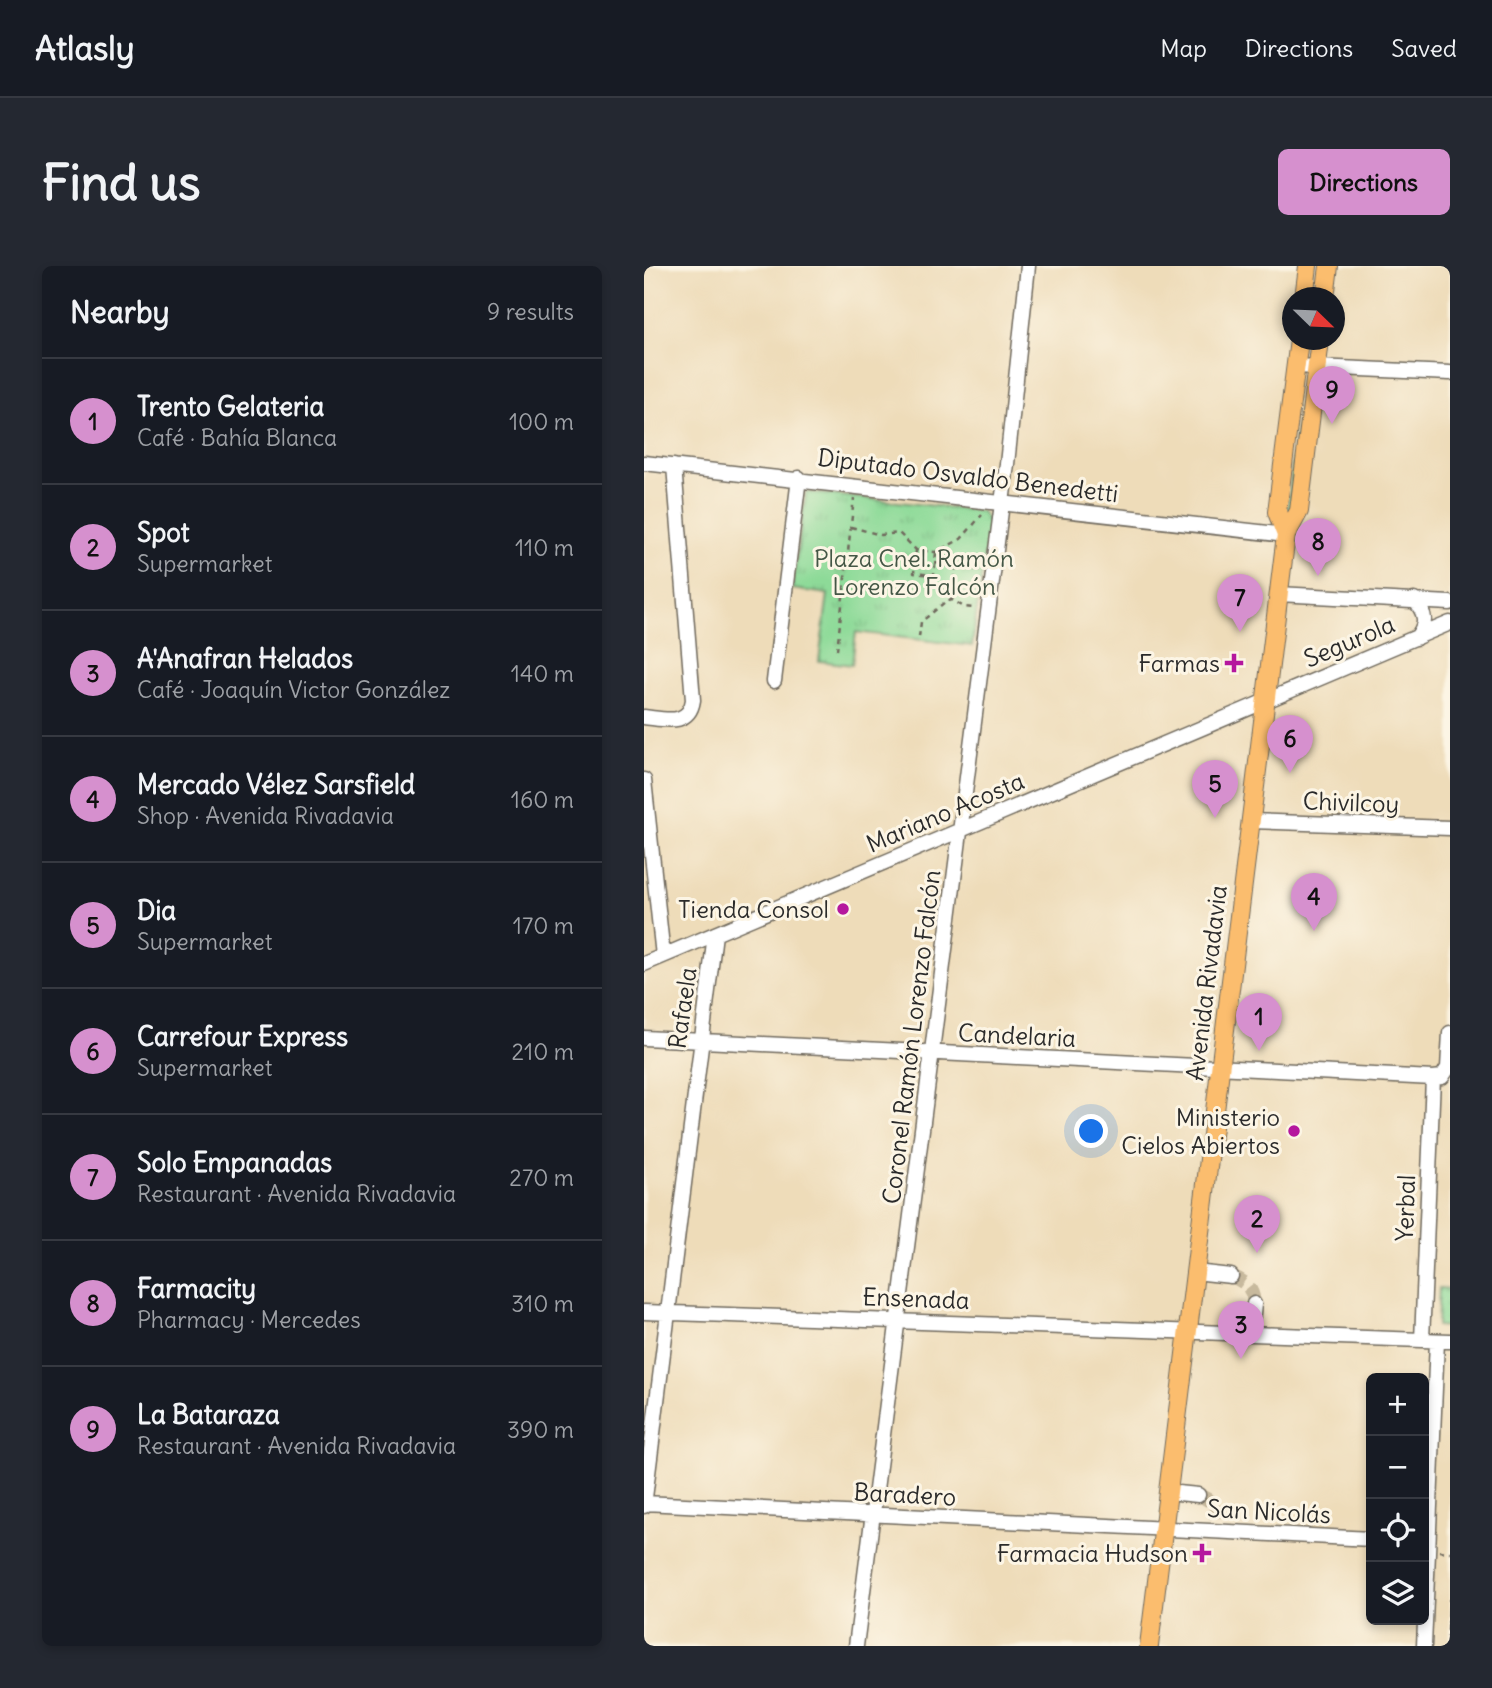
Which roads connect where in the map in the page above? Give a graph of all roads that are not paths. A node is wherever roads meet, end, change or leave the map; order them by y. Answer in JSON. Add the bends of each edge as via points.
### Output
{"nodes":[{"id":1,"x":1028,"y":266,"type":"edge"},
{"id":2,"x":1308,"y":266,"type":"edge"},
{"id":3,"x":1329,"y":266,"type":"edge"},
{"id":4,"x":1305,"y":287,"type":"edge"},
{"id":5,"x":1326,"y":287,"type":"edge"},
{"id":6,"x":1297,"y":350,"type":"edge"},
{"id":7,"x":1319,"y":350,"type":"edge"},
{"id":8,"x":1295,"y":366,"type":"junction"},
{"id":9,"x":1317,"y":367,"type":"junction"},
{"id":10,"x":1450,"y":373,"type":"edge"},
{"id":11,"x":644,"y":463,"type":"edge"},
{"id":12,"x":674,"y":466,"type":"junction"},
{"id":13,"x":799,"y":478,"type":"junction"},
{"id":14,"x":1002,"y":501,"type":"junction"},
{"id":15,"x":1286,"y":535,"type":"junction"},
{"id":16,"x":1278,"y":594,"type":"junction"},
{"id":17,"x":1414,"y":600,"type":"junction"},
{"id":18,"x":1450,"y":603,"type":"edge"},
{"id":19,"x":1450,"y":622,"type":"edge"},
{"id":20,"x":1416,"y":638,"type":"junction"},
{"id":21,"x":774,"y":681,"type":"dead end"},
{"id":22,"x":1264,"y":701,"type":"junction"},
{"id":23,"x":644,"y":717,"type":"edge"},
{"id":24,"x":644,"y":780,"type":"edge"},
{"id":25,"x":1250,"y":821,"type":"junction"},
{"id":26,"x":1450,"y":828,"type":"edge"},
{"id":27,"x":961,"y":830,"type":"junction"},
{"id":28,"x":715,"y":934,"type":"junction"},
{"id":29,"x":663,"y":956,"type":"junction"},
{"id":30,"x":644,"y":964,"type":"edge"},
{"id":31,"x":1450,"y":1033,"type":"edge"},
{"id":32,"x":644,"y":1038,"type":"edge"},
{"id":33,"x":699,"y":1041,"type":"junction"},
{"id":34,"x":933,"y":1054,"type":"junction"},
{"id":35,"x":1220,"y":1068,"type":"junction"},
{"id":36,"x":1439,"y":1077,"type":"junction"},
{"id":37,"x":1195,"y":1272,"type":"junction"},
{"id":38,"x":1231,"y":1276,"type":"tunnel mouth"},
{"id":39,"x":1254,"y":1304,"type":"tunnel mouth"},
{"id":40,"x":644,"y":1312,"type":"edge"},
{"id":41,"x":668,"y":1313,"type":"junction"},
{"id":42,"x":897,"y":1321,"type":"junction"},
{"id":43,"x":1187,"y":1330,"type":"junction"},
{"id":44,"x":1251,"y":1333,"type":"junction"},
{"id":45,"x":1436,"y":1341,"type":"edge"},
{"id":46,"x":1168,"y":1492,"type":"junction"},
{"id":47,"x":1198,"y":1495,"type":"dead end"},
{"id":48,"x":1428,"y":1499,"type":"edge"},
{"id":49,"x":644,"y":1504,"type":"edge"},
{"id":50,"x":873,"y":1515,"type":"junction"},
{"id":51,"x":1164,"y":1529,"type":"junction"},
{"id":52,"x":1366,"y":1539,"type":"edge"},
{"id":53,"x":1426,"y":1562,"type":"edge"},
{"id":54,"x":856,"y":1646,"type":"edge"},
{"id":55,"x":1149,"y":1646,"type":"edge"},
{"id":56,"x":1424,"y":1646,"type":"edge"}],
"edges":[{"from":1,"to":14,"type":"street","name":"Coronel Ramón Lorenzo Falcón"},
{"from":2,"to":4,"type":"main road"},
{"from":3,"to":5,"type":"main road"},
{"from":6,"to":8,"type":"main road","name":"Avenida Rivadavia"},
{"from":7,"to":9,"type":"main road","name":"Avenida Rivadavia"},
{"from":8,"to":9,"type":"street"},
{"from":8,"to":15,"type":"main road","name":"Avenida Rivadavia","via":[[1277,512]]},
{"from":9,"to":10,"type":"street"},
{"from":9,"to":15,"type":"main road","name":"Avenida Rivadavia","via":[[1298,511]]},
{"from":11,"to":12,"type":"street","name":"Diputado Osvaldo Benedetti"},
{"from":12,"to":13,"type":"street","name":"Diputado Osvaldo Benedetti"},
{"from":12,"to":23,"type":"street","via":[[693,693],[689,713],[675,720]]},
{"from":13,"to":14,"type":"street","name":"Diputado Osvaldo Benedetti"},
{"from":13,"to":21,"type":"street"},
{"from":14,"to":15,"type":"street","name":"Diputado Osvaldo Benedetti"},
{"from":14,"to":27,"type":"street","name":"Coronel Ramón Lorenzo Falcón"},
{"from":15,"to":16,"type":"main road","name":"Avenida Rivadavia"},
{"from":16,"to":17,"type":"street"},
{"from":16,"to":22,"type":"main road","name":"Avenida Rivadavia"},
{"from":17,"to":18,"type":"street"},
{"from":17,"to":20,"type":"street","via":[[1426,620]]},
{"from":19,"to":20,"type":"street","name":"Segurola"},
{"from":20,"to":22,"type":"street","name":"Segurola"},
{"from":22,"to":25,"type":"main road","name":"Avenida Rivadavia"},
{"from":22,"to":27,"type":"street","name":"Mariano Acosta"},
{"from":24,"to":29,"type":"street","name":"Rafaela"},
{"from":25,"to":26,"type":"street","name":"Chivilcoy"},
{"from":25,"to":35,"type":"main road","name":"Avenida Rivadavia"},
{"from":27,"to":28,"type":"street","name":"Mariano Acosta"},
{"from":27,"to":34,"type":"street","name":"Coronel Ramón Lorenzo Falcón"},
{"from":28,"to":29,"type":"street","name":"Mariano Acosta"},
{"from":28,"to":33,"type":"street","name":"Rafaela"},
{"from":29,"to":30,"type":"street","name":"Mariano Acosta"},
{"from":31,"to":36,"type":"street","name":"Yerbal","via":[[1448,1068]]},
{"from":32,"to":33,"type":"street","name":"Candelaria"},
{"from":33,"to":34,"type":"street","name":"Candelaria"},
{"from":33,"to":41,"type":"street","name":"Rafaela"},
{"from":34,"to":35,"type":"street","name":"Candelaria"},
{"from":34,"to":42,"type":"street","name":"Coronel Ramón Lorenzo Falcón"},
{"from":35,"to":36,"type":"street","name":"Candelaria"},
{"from":35,"to":37,"type":"main road","name":"Avenida Rivadavia"},
{"from":36,"to":45,"type":"street","name":"Yerbal"},
{"from":37,"to":38,"type":"street"},
{"from":37,"to":43,"type":"main road","name":"Avenida Rivadavia"},
{"from":39,"to":44,"type":"street"},
{"from":40,"to":41,"type":"street","name":"Ensenada"},
{"from":41,"to":42,"type":"street","name":"Ensenada"},
{"from":41,"to":49,"type":"street","name":"Rafaela"},
{"from":42,"to":43,"type":"street","name":"Ensenada"},
{"from":42,"to":50,"type":"street","name":"Coronel Ramón Lorenzo Falcón"},
{"from":43,"to":44,"type":"street","name":"Ensenada"},
{"from":43,"to":46,"type":"main road","name":"Avenida Rivadavia"},
{"from":44,"to":45,"type":"street","name":"Ensenada"},
{"from":45,"to":48,"type":"street","name":"Yerbal"},
{"from":46,"to":47,"type":"street"},
{"from":46,"to":51,"type":"main road","name":"Avenida Rivadavia"},
{"from":49,"to":50,"type":"street","name":"Baradero"},
{"from":50,"to":51,"type":"street","name":"Baradero"},
{"from":50,"to":54,"type":"street","name":"Coronel Ramón Lorenzo Falcón"},
{"from":51,"to":52,"type":"street","name":"San Nicolás","via":[[1215,1525]]},
{"from":51,"to":55,"type":"main road","name":"Avenida Rivadavia"},
{"from":53,"to":56,"type":"street","name":"Yerbal"}]}
